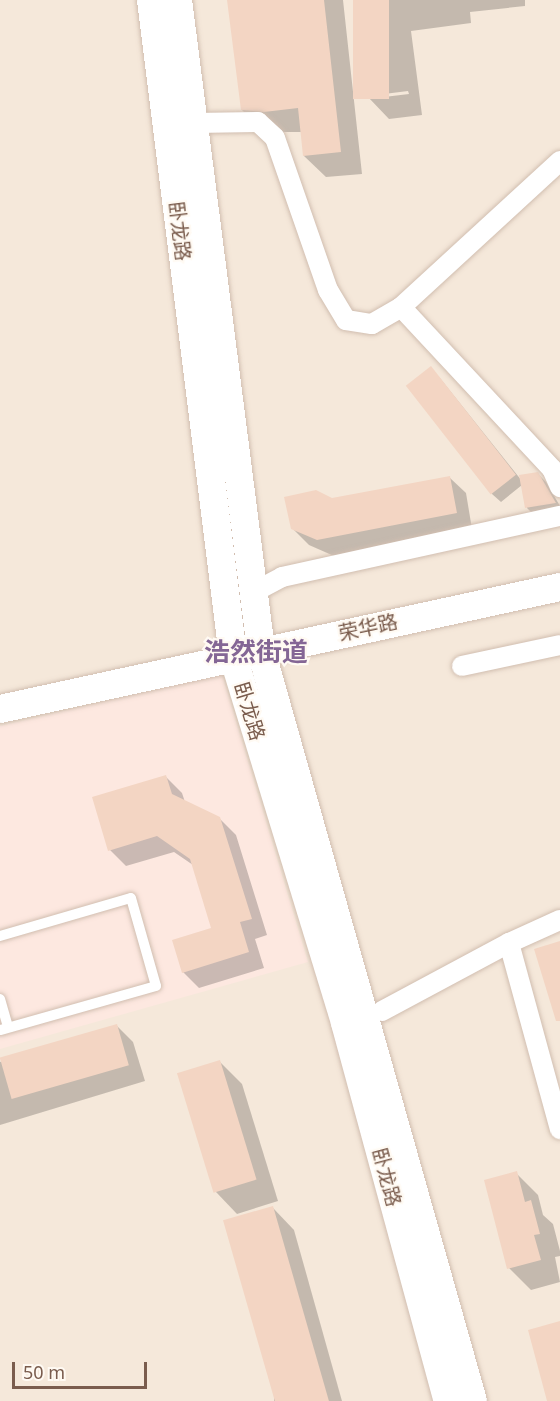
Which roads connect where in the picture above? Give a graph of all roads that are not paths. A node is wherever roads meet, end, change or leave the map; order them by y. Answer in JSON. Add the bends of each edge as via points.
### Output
{"nodes":[{"id":1,"x":151,"y":0,"type":"edge"},
{"id":2,"x":178,"y":0,"type":"edge"},
{"id":3,"x":194,"y":123,"type":"junction"},
{"id":4,"x":560,"y":161,"type":"edge"},
{"id":5,"x":401,"y":307,"type":"junction"},
{"id":6,"x":560,"y":487,"type":"edge"},
{"id":7,"x":560,"y":516,"type":"edge"},
{"id":8,"x":560,"y":586,"type":"edge"},
{"id":9,"x":254,"y":592,"type":"junction"},
{"id":10,"x":560,"y":645,"type":"edge"},
{"id":11,"x":261,"y":650,"type":"junction"},
{"id":12,"x":233,"y":656,"type":"junction"},
{"id":13,"x":462,"y":666,"type":"dead end"},
{"id":14,"x":0,"y":709,"type":"edge"},
{"id":15,"x":560,"y":920,"type":"edge"},
{"id":16,"x":0,"y":936,"type":"edge"},
{"id":17,"x":509,"y":943,"type":"junction"},
{"id":18,"x":0,"y":999,"type":"edge"},
{"id":19,"x":382,"y":1011,"type":"dead end"},
{"id":20,"x":4,"y":1028,"type":"edge"},
{"id":21,"x":560,"y":1130,"type":"edge"},
{"id":22,"x":448,"y":1401,"type":"edge"},
{"id":23,"x":473,"y":1401,"type":"edge"}],
"edges":[{"from":1,"to":12,"type":"main road","name":"卧龙路"},
{"from":2,"to":3,"type":"main road","name":"卧龙路"},
{"from":3,"to":5,"type":"street","via":[[258,122],[275,138],[328,290],[346,320],[372,324]]},
{"from":3,"to":9,"type":"main road","name":"卧龙路"},
{"from":4,"to":5,"type":"street"},
{"from":5,"to":6,"type":"street","via":[[552,470]]},
{"from":7,"to":9,"type":"street","via":[[282,577]]},
{"from":8,"to":11,"type":"main road","name":"荣华路"},
{"from":9,"to":11,"type":"main road","name":"卧龙路"},
{"from":10,"to":13,"type":"street"},
{"from":11,"to":12,"type":"main road","name":"荣华路"},
{"from":11,"to":23,"type":"main road","name":"卧龙路"},
{"from":12,"to":14,"type":"main road","name":"荣华路"},
{"from":12,"to":22,"type":"main road","name":"卧龙路","via":[[345,1023]]},
{"from":15,"to":17,"type":"street"},
{"from":16,"to":20,"type":"lane","via":[[131,898],[156,986]]},
{"from":17,"to":19,"type":"street"},
{"from":17,"to":21,"type":"street"},
{"from":18,"to":20,"type":"lane"}]}
